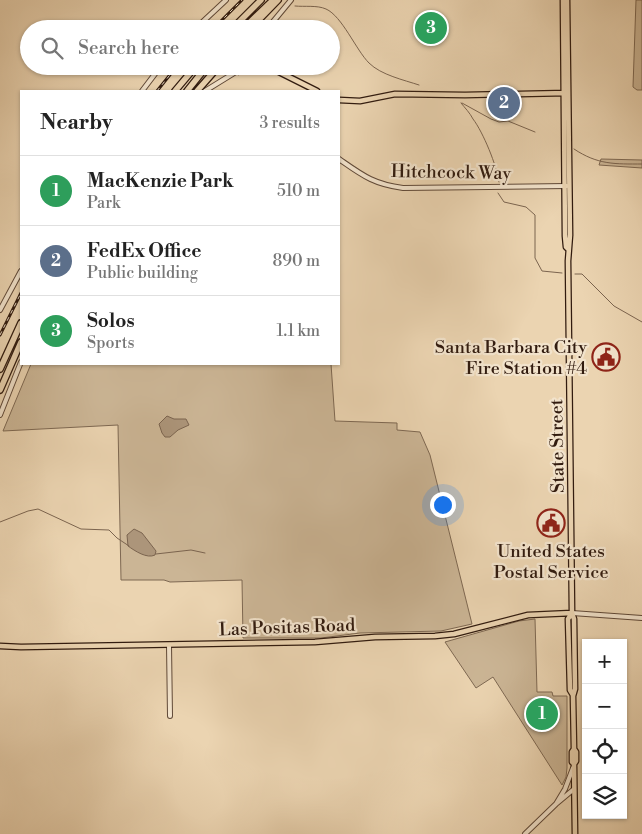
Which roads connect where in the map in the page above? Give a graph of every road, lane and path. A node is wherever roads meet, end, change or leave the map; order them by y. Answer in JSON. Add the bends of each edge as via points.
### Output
{"nodes":[{"id":1,"x":226,"y":0,"type":"edge"},
{"id":2,"x":261,"y":0,"type":"edge"},
{"id":3,"x":273,"y":0,"type":"edge"},
{"id":4,"x":278,"y":0,"type":"edge"},
{"id":5,"x":291,"y":0,"type":"edge"},
{"id":6,"x":563,"y":0,"type":"edge"},
{"id":7,"x":567,"y":0,"type":"edge"},
{"id":8,"x":205,"y":20,"type":"edge"},
{"id":9,"x":241,"y":20,"type":"edge"},
{"id":10,"x":252,"y":20,"type":"edge"},
{"id":11,"x":259,"y":20,"type":"edge"},
{"id":12,"x":274,"y":20,"type":"edge"},
{"id":13,"x":154,"y":75,"type":"edge"},
{"id":14,"x":188,"y":75,"type":"edge"},
{"id":15,"x":200,"y":75,"type":"edge"},
{"id":16,"x":211,"y":75,"type":"edge"},
{"id":17,"x":229,"y":75,"type":"edge"},
{"id":18,"x":285,"y":75,"type":"edge"},
{"id":19,"x":143,"y":90,"type":"edge"},
{"id":20,"x":176,"y":90,"type":"edge"},
{"id":21,"x":188,"y":90,"type":"edge"},
{"id":22,"x":198,"y":90,"type":"edge"},
{"id":23,"x":207,"y":90,"type":"edge"},
{"id":24,"x":315,"y":90,"type":"edge"},
{"id":25,"x":566,"y":93,"type":"junction"},
{"id":26,"x":340,"y":100,"type":"edge"},
{"id":27,"x":340,"y":160,"type":"edge"},
{"id":28,"x":567,"y":186,"type":"junction"},
{"id":29,"x":20,"y":273,"type":"edge"},
{"id":30,"x":0,"y":310,"type":"edge"},
{"id":31,"x":20,"y":325,"type":"edge"},
{"id":32,"x":20,"y":344,"type":"edge"},
{"id":33,"x":20,"y":365,"type":"edge"},
{"id":34,"x":0,"y":370,"type":"edge"},
{"id":35,"x":0,"y":390,"type":"edge"},
{"id":36,"x":0,"y":415,"type":"edge"},
{"id":37,"x":572,"y":613,"type":"junction"},
{"id":38,"x":642,"y":618,"type":"edge"},
{"id":39,"x":169,"y":645,"type":"junction"},
{"id":40,"x":0,"y":646,"type":"edge"},
{"id":41,"x":170,"y":716,"type":"dead end"},
{"id":42,"x":574,"y":764,"type":"junction"},
{"id":43,"x":574,"y":789,"type":"junction"},
{"id":44,"x":563,"y":799,"type":"junction"},
{"id":45,"x":574,"y":801,"type":"junction"},
{"id":46,"x":556,"y":804,"type":"junction"},
{"id":47,"x":525,"y":834,"type":"edge"},
{"id":48,"x":575,"y":834,"type":"edge"}],
"edges":[{"from":1,"to":8,"type":"street"},
{"from":2,"to":9,"type":"highway"},
{"from":3,"to":10,"type":"highway"},
{"from":4,"to":11,"type":"highway"},
{"from":5,"to":12,"type":"street"},
{"from":6,"to":25,"type":"main road","name":"State Street"},
{"from":7,"to":25,"type":"main road","name":"State Street"},
{"from":13,"to":19,"type":"street"},
{"from":14,"to":20,"type":"highway"},
{"from":15,"to":21,"type":"highway"},
{"from":16,"to":22,"type":"highway"},
{"from":17,"to":23,"type":"street"},
{"from":18,"to":24,"type":"main road"},
{"from":25,"to":26,"type":"main road","via":[[395,94],[360,101]]},
{"from":25,"to":28,"type":"main road","name":"State Street"},
{"from":27,"to":28,"type":"street","name":"Hitchcock Way","via":[[365,177],[403,188]]},
{"from":28,"to":37,"type":"main road","name":"State Street"},
{"from":29,"to":30,"type":"street"},
{"from":31,"to":34,"type":"highway"},
{"from":32,"to":35,"type":"highway"},
{"from":33,"to":36,"type":"street"},
{"from":37,"to":38,"type":"street"},
{"from":37,"to":39,"type":"main road","name":"Las Positas Road","via":[[523,616],[436,636]]},
{"from":37,"to":42,"type":"main road","name":"State Street","via":[[568,619]]},
{"from":39,"to":40,"type":"main road","name":"Las Positas Road"},
{"from":39,"to":41,"type":"street"},
{"from":42,"to":43,"type":"main road","name":"State Street"},
{"from":42,"to":46,"type":"street"},
{"from":43,"to":44,"type":"street"},
{"from":43,"to":45,"type":"main road","name":"State Street"},
{"from":44,"to":45,"type":"street"},
{"from":44,"to":46,"type":"street"},
{"from":45,"to":48,"type":"main road","name":"State Street"},
{"from":46,"to":47,"type":"street"}]}
